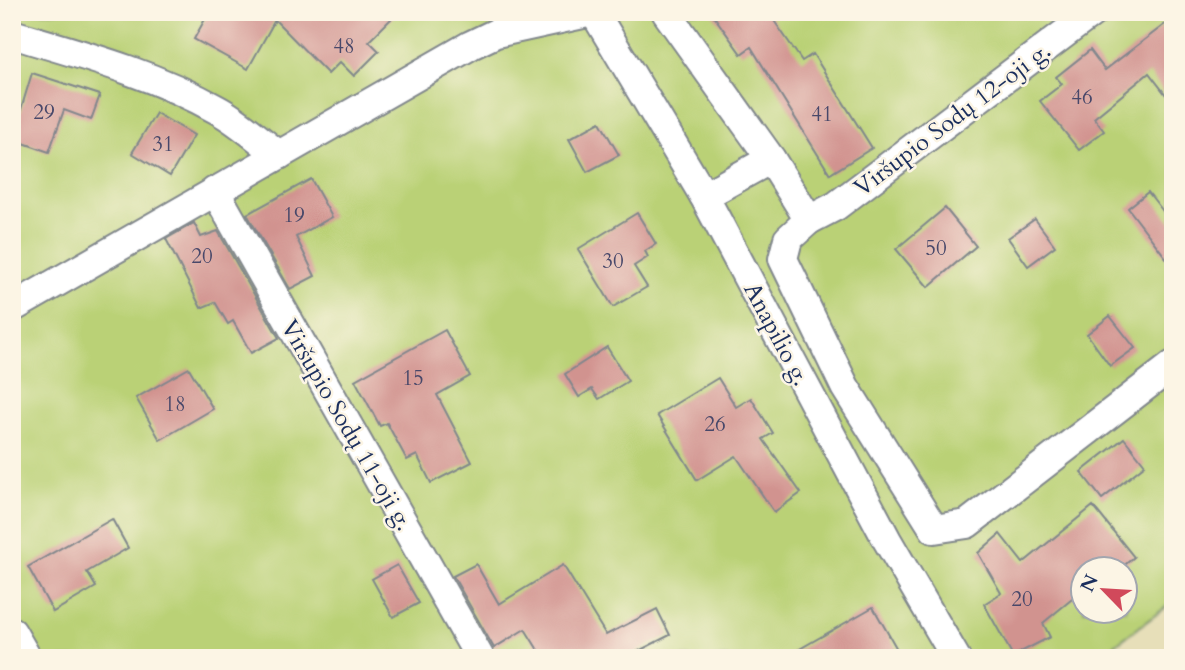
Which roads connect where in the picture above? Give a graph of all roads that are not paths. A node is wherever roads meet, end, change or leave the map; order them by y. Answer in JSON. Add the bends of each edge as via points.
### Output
{"nodes":[{"id":1,"x":593,"y":12,"type":"edge"},
{"id":2,"x":666,"y":12,"type":"edge"},
{"id":3,"x":1093,"y":12,"type":"edge"},
{"id":4,"x":12,"y":34,"type":"edge"},
{"id":5,"x":279,"y":155,"type":"junction"},
{"id":6,"x":771,"y":159,"type":"junction"},
{"id":7,"x":215,"y":191,"type":"junction"},
{"id":8,"x":704,"y":196,"type":"junction"},
{"id":9,"x":808,"y":220,"type":"junction"},
{"id":10,"x":12,"y":309,"type":"edge"},
{"id":11,"x":1173,"y":365,"type":"edge"},
{"id":12,"x":12,"y":632,"type":"edge"},
{"id":13,"x":27,"y":658,"type":"edge"},
{"id":14,"x":480,"y":658,"type":"edge"},
{"id":15,"x":956,"y":658,"type":"edge"}],
"edges":[{"from":1,"to":5,"type":"street","via":[[496,33]]},
{"from":1,"to":8,"type":"street","name":"Anapilio g."},
{"from":2,"to":6,"type":"street"},
{"from":3,"to":9,"type":"street","name":"Viršupio Sodų 12-oji g.","via":[[836,206]]},
{"from":4,"to":5,"type":"street","via":[[179,90],[221,112]]},
{"from":5,"to":7,"type":"street"},
{"from":6,"to":8,"type":"street"},
{"from":6,"to":9,"type":"street"},
{"from":7,"to":10,"type":"street"},
{"from":7,"to":14,"type":"street","name":"Viršupio Sodų 11-oji g."},
{"from":8,"to":15,"type":"street","name":"Anapilio g.","via":[[887,540]]},
{"from":9,"to":11,"type":"street","via":[[788,239],[783,259],[845,387],[934,529],[967,524]]},
{"from":12,"to":13,"type":"street"}]}
